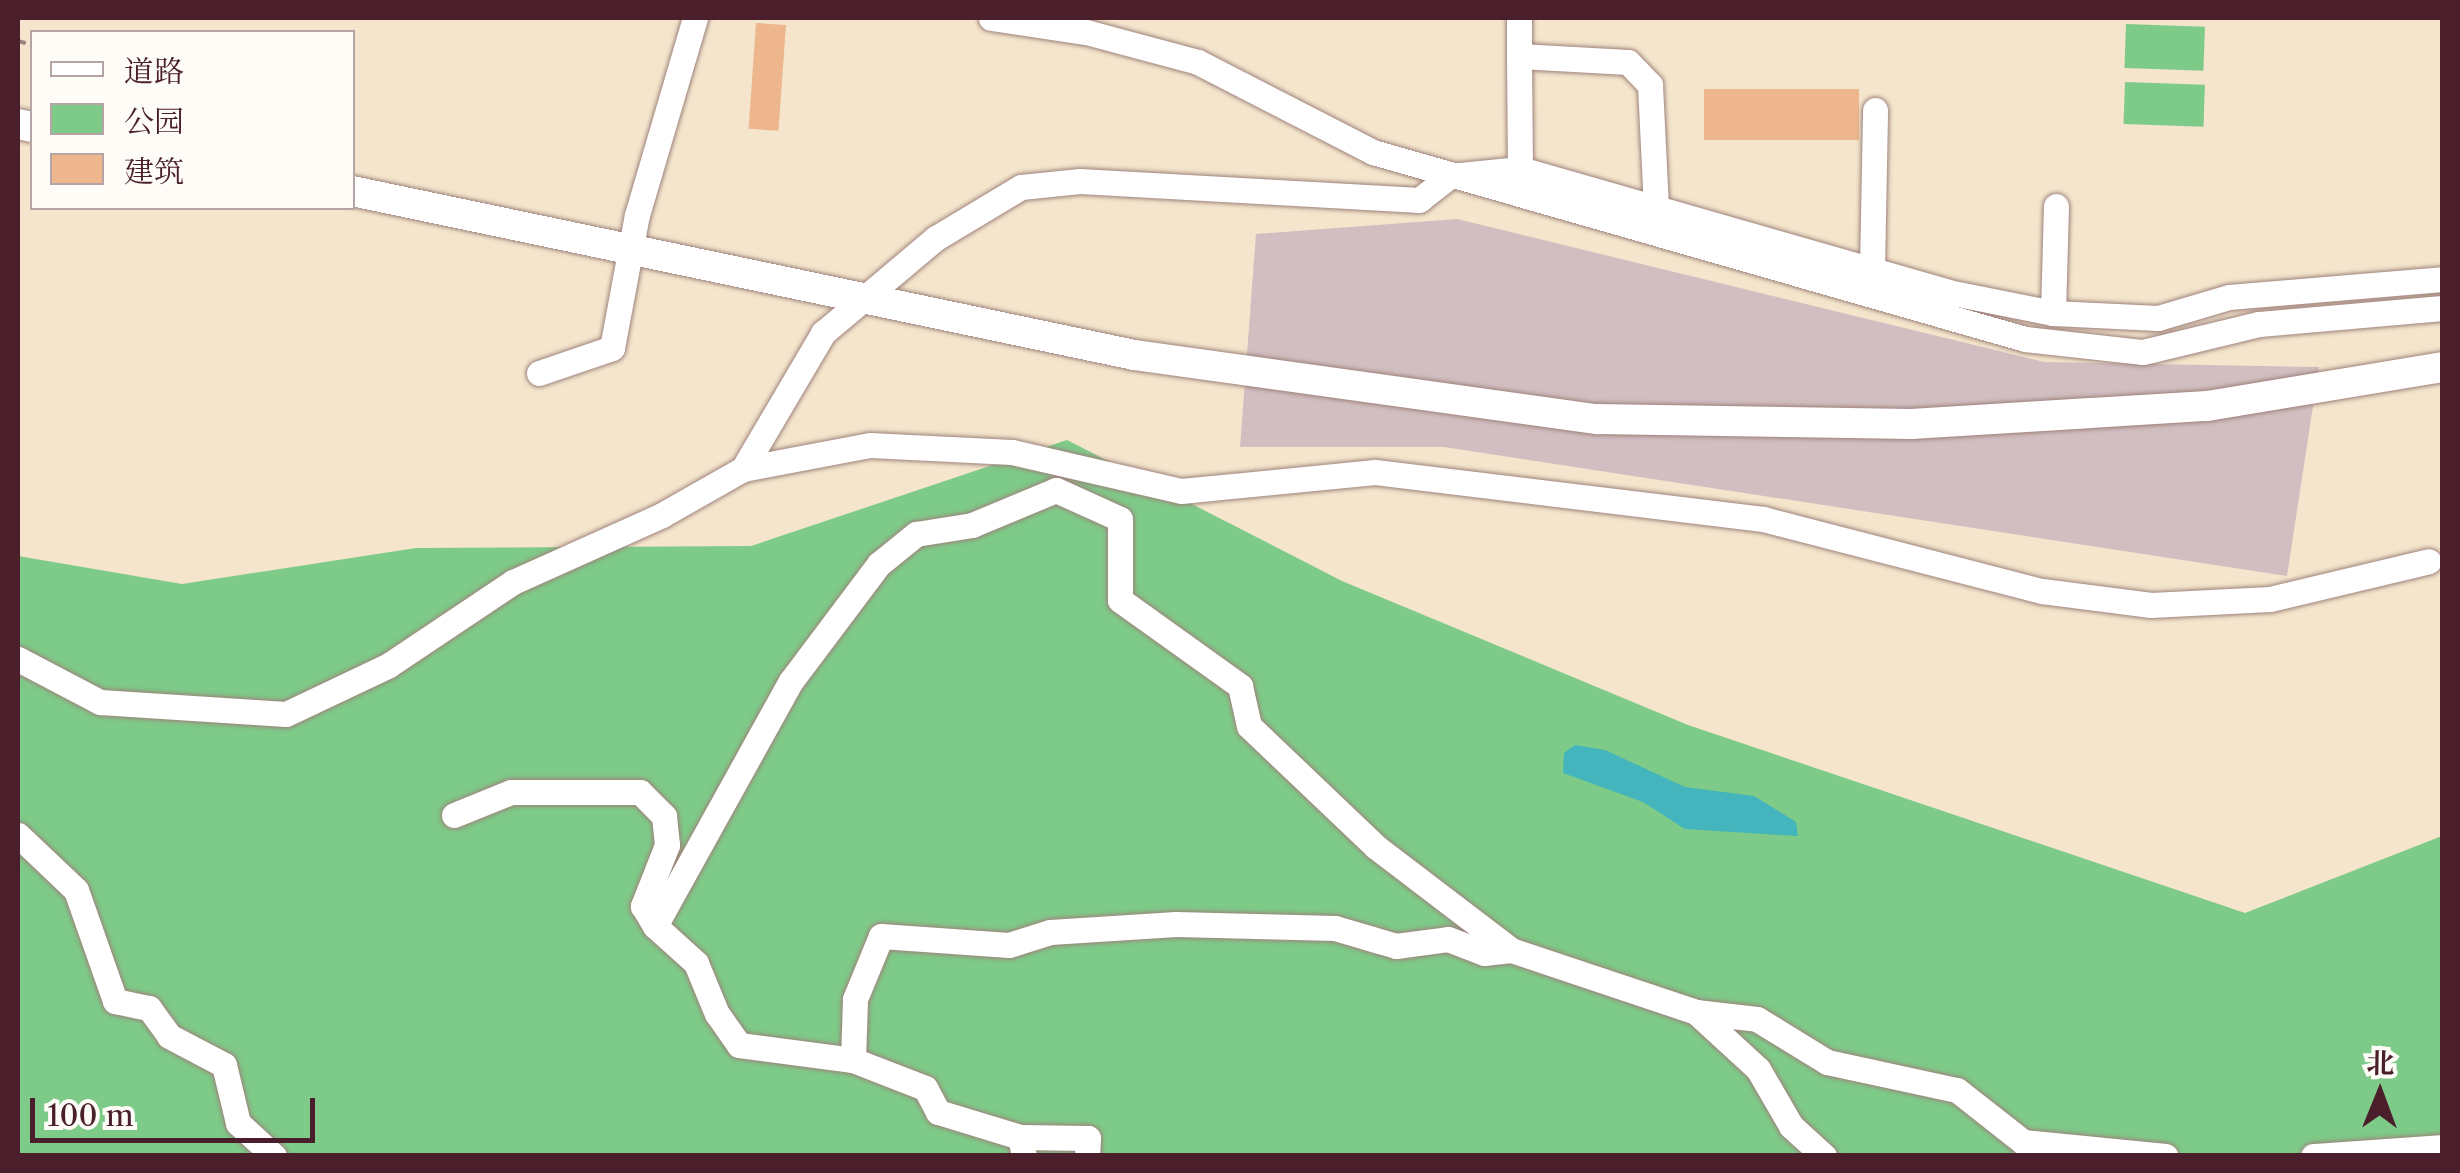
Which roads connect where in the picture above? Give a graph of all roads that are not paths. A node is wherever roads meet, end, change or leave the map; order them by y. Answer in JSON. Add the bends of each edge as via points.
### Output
{"nodes":[{"id":1,"x":695,"y":18,"type":"edge"},
{"id":2,"x":990,"y":18,"type":"edge"},
{"id":3,"x":1519,"y":18,"type":"edge"},
{"id":4,"x":1519,"y":56,"type":"junction"},
{"id":5,"x":1875,"y":110,"type":"dead end"},
{"id":6,"x":1520,"y":170,"type":"junction"},
{"id":7,"x":1450,"y":176,"type":"junction"},
{"id":8,"x":355,"y":193,"type":"edge"},
{"id":9,"x":2056,"y":206,"type":"dead end"},
{"id":10,"x":1656,"y":209,"type":"junction"},
{"id":11,"x":1872,"y":270,"type":"junction"},
{"id":12,"x":2442,"y":279,"type":"edge"},
{"id":13,"x":868,"y":294,"type":"junction"},
{"id":14,"x":2442,"y":308,"type":"edge"},
{"id":15,"x":2053,"y":313,"type":"junction"},
{"id":16,"x":2442,"y":367,"type":"edge"},
{"id":17,"x":540,"y":373,"type":"dead end"},
{"id":18,"x":743,"y":469,"type":"junction"},
{"id":19,"x":2428,"y":560,"type":"dead end"},
{"id":20,"x":18,"y":659,"type":"edge"},
{"id":21,"x":454,"y":815,"type":"dead end"},
{"id":22,"x":18,"y":835,"type":"edge"},
{"id":23,"x":655,"y":926,"type":"junction"},
{"id":24,"x":1511,"y":950,"type":"junction"},
{"id":25,"x":1696,"y":1012,"type":"junction"},
{"id":26,"x":853,"y":1060,"type":"junction"},
{"id":27,"x":1022,"y":1146,"type":"edge"},
{"id":28,"x":2442,"y":1146,"type":"edge"},
{"id":29,"x":2020,"y":1149,"type":"edge"},
{"id":30,"x":2399,"y":1154,"type":"edge"},
{"id":31,"x":274,"y":1156,"type":"edge"},
{"id":32,"x":1087,"y":1156,"type":"edge"},
{"id":33,"x":1824,"y":1156,"type":"edge"},
{"id":34,"x":2165,"y":1156,"type":"edge"},
{"id":35,"x":2313,"y":1156,"type":"edge"}],
"edges":[{"from":1,"to":17,"type":"street","via":[[637,214],[612,348]]},
{"from":2,"to":7,"type":"street","via":[[1086,32],[1198,62],[1373,152]]},
{"from":3,"to":4,"type":"street"},
{"from":4,"to":6,"type":"street"},
{"from":4,"to":10,"type":"street","via":[[1628,62],[1650,84]]},
{"from":5,"to":11,"type":"street"},
{"from":6,"to":7,"type":"street"},
{"from":6,"to":10,"type":"street"},
{"from":7,"to":13,"type":"street","via":[[1419,200],[1080,181],[1021,186],[936,238]]},
{"from":7,"to":14,"type":"street","via":[[2024,339],[2144,352],[2259,324]]},
{"from":8,"to":13,"type":"main road"},
{"from":9,"to":15,"type":"street"},
{"from":10,"to":11,"type":"street"},
{"from":11,"to":15,"type":"street"},
{"from":12,"to":15,"type":"street","via":[[2229,297],[2158,318]]},
{"from":13,"to":16,"type":"main road","via":[[1134,355],[1598,419],[1930,423],[2207,406]]},
{"from":13,"to":18,"type":"street","via":[[823,332]]},
{"from":18,"to":19,"type":"street","via":[[870,445],[1012,452],[1182,491],[1375,472],[1763,519],[2042,591],[2151,605],[2270,599]]},
{"from":18,"to":20,"type":"street","via":[[513,582],[389,665],[286,714],[100,702]]},
{"from":21,"to":23,"type":"street","via":[[511,792],[640,792],[664,816],[666,845],[643,906]]},
{"from":22,"to":31,"type":"street","via":[[76,890],[115,1001],[149,1008],[168,1036],[224,1065],[238,1122]]},
{"from":23,"to":24,"type":"street","via":[[792,681],[878,564],[916,534],[972,525],[1056,490],[1120,519],[1120,600],[1240,686],[1249,726],[1376,848]]},
{"from":23,"to":26,"type":"street","via":[[696,963],[717,1014],[739,1044]]},
{"from":24,"to":25,"type":"street"},
{"from":24,"to":26,"type":"street","via":[[1484,953],[1448,939],[1396,946],[1335,928],[1176,924],[1050,932],[1009,944],[881,936],[855,999]]},
{"from":25,"to":29,"type":"street","via":[[1757,1020],[1827,1062],[1957,1090]]},
{"from":25,"to":33,"type":"street","via":[[1758,1069],[1791,1126]]},
{"from":26,"to":27,"type":"street","via":[[925,1088],[938,1112]]},
{"from":27,"to":32,"type":"street","via":[[1088,1138]]},
{"from":28,"to":30,"type":"street"},
{"from":29,"to":34,"type":"street"},
{"from":30,"to":35,"type":"street"}]}
